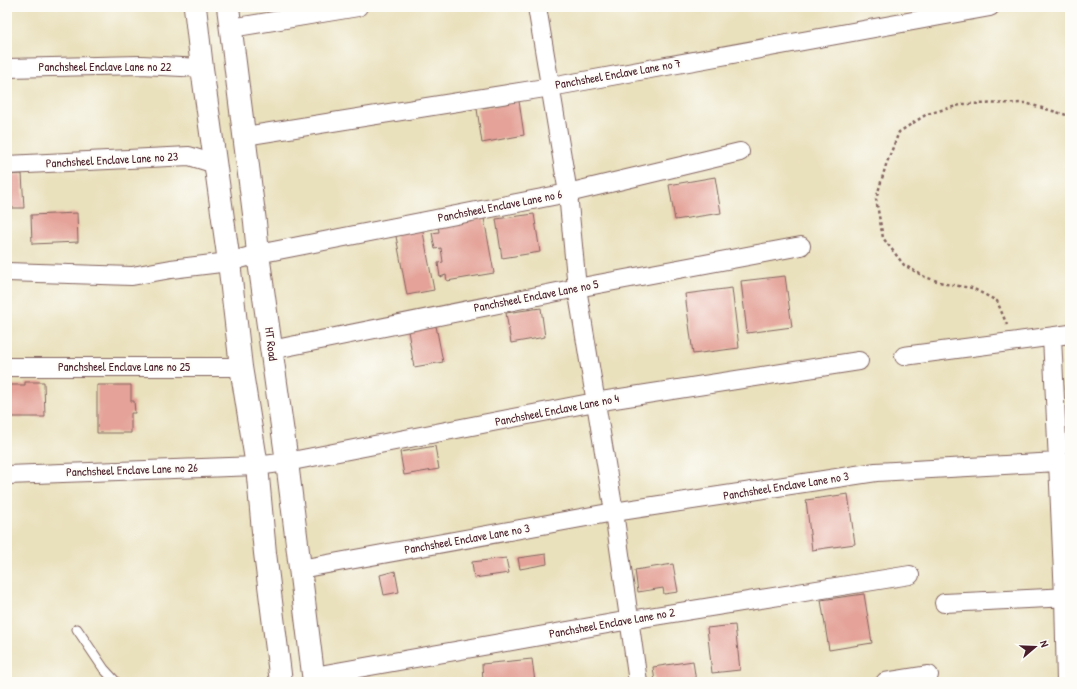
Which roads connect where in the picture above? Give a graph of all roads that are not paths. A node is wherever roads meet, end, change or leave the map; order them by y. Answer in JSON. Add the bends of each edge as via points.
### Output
{"nodes":[{"id":1,"x":195,"y":7,"type":"edge"},
{"id":2,"x":358,"y":7,"type":"edge"},
{"id":3,"x":537,"y":7,"type":"edge"},
{"id":4,"x":990,"y":7,"type":"edge"},
{"id":5,"x":229,"y":17,"type":"edge"},
{"id":6,"x":7,"y":68,"type":"edge"},
{"id":7,"x":202,"y":68,"type":"junction"},
{"id":8,"x":551,"y":86,"type":"junction"},
{"id":9,"x":245,"y":136,"type":"junction"},
{"id":10,"x":740,"y":152,"type":"dead end"},
{"id":11,"x":215,"y":164,"type":"junction"},
{"id":12,"x":7,"y":165,"type":"edge"},
{"id":13,"x":568,"y":193,"type":"junction"},
{"id":14,"x":801,"y":246,"type":"dead end"},
{"id":15,"x":258,"y":254,"type":"junction"},
{"id":16,"x":229,"y":262,"type":"junction"},
{"id":17,"x":7,"y":272,"type":"edge"},
{"id":18,"x":577,"y":288,"type":"junction"},
{"id":19,"x":1070,"y":334,"type":"edge"},
{"id":20,"x":1052,"y":337,"type":"junction"},
{"id":21,"x":271,"y":350,"type":"junction"},
{"id":22,"x":904,"y":356,"type":"dead end"},
{"id":23,"x":859,"y":361,"type":"dead end"},
{"id":24,"x":7,"y":367,"type":"edge"},
{"id":25,"x":241,"y":367,"type":"junction"},
{"id":26,"x":596,"y":402,"type":"junction"},
{"id":27,"x":287,"y":462,"type":"junction"},
{"id":28,"x":1064,"y":463,"type":"edge"},
{"id":29,"x":257,"y":466,"type":"junction"},
{"id":30,"x":7,"y":475,"type":"edge"},
{"id":31,"x":614,"y":512,"type":"junction"},
{"id":32,"x":300,"y":569,"type":"junction"},
{"id":33,"x":910,"y":575,"type":"dead end"},
{"id":34,"x":1067,"y":597,"type":"edge"},
{"id":35,"x":944,"y":603,"type":"dead end"},
{"id":36,"x":630,"y":620,"type":"junction"},
{"id":37,"x":77,"y":629,"type":"dead end"},
{"id":38,"x":929,"y":676,"type":"dead end"},
{"id":39,"x":314,"y":679,"type":"edge"},
{"id":40,"x":116,"y":682,"type":"edge"},
{"id":41,"x":281,"y":682,"type":"edge"},
{"id":42,"x":638,"y":682,"type":"edge"},
{"id":43,"x":885,"y":682,"type":"edge"},
{"id":44,"x":1066,"y":682,"type":"edge"}],
"edges":[{"from":1,"to":7,"type":"street"},
{"from":2,"to":5,"type":"street"},
{"from":3,"to":8,"type":"street"},
{"from":4,"to":8,"type":"street","name":"Panchsheel Enclave Lane no 7"},
{"from":5,"to":9,"type":"street","name":"HT Road"},
{"from":6,"to":7,"type":"street","name":"Panchsheel Enclave Lane no 22","via":[[141,65]]},
{"from":7,"to":11,"type":"street"},
{"from":8,"to":9,"type":"street","name":"Panchsheel Enclave Lane no 7"},
{"from":8,"to":13,"type":"street"},
{"from":9,"to":15,"type":"street","name":"HT Road"},
{"from":10,"to":13,"type":"street","name":"Panchsheel Enclave Lane no 6"},
{"from":11,"to":12,"type":"street","name":"Panchsheel Enclave Lane no 23","via":[[189,156]]},
{"from":11,"to":16,"type":"street"},
{"from":13,"to":15,"type":"street","name":"Panchsheel Enclave Lane no 6"},
{"from":13,"to":18,"type":"street"},
{"from":14,"to":18,"type":"street","name":"Panchsheel Enclave Lane no 5"},
{"from":15,"to":16,"type":"street","name":"Panchsheel Enclave Lane no 6"},
{"from":15,"to":21,"type":"street","name":"HT Road"},
{"from":16,"to":17,"type":"street","name":"Panchsheel Enclave Lane no 6","via":[[132,276]]},
{"from":16,"to":25,"type":"street"},
{"from":18,"to":21,"type":"street","name":"Panchsheel Enclave Lane no 5"},
{"from":18,"to":26,"type":"street"},
{"from":19,"to":20,"type":"street"},
{"from":20,"to":22,"type":"street"},
{"from":20,"to":28,"type":"street"},
{"from":21,"to":27,"type":"street","name":"HT Road"},
{"from":23,"to":26,"type":"street","name":"Panchsheel Enclave Lane no 4"},
{"from":24,"to":25,"type":"street","name":"Panchsheel Enclave Lane no 25"},
{"from":25,"to":29,"type":"street"},
{"from":26,"to":27,"type":"street","name":"Panchsheel Enclave Lane no 4"},
{"from":26,"to":31,"type":"street"},
{"from":27,"to":29,"type":"street","name":"Panchsheel Enclave Lane no 4"},
{"from":27,"to":32,"type":"street","name":"HT Road"},
{"from":28,"to":31,"type":"street","name":"Panchsheel Enclave Lane no 3","via":[[876,472]]},
{"from":28,"to":34,"type":"street"},
{"from":29,"to":30,"type":"street","name":"Panchsheel Enclave Lane no 26"},
{"from":29,"to":41,"type":"street"},
{"from":31,"to":32,"type":"street","name":"Panchsheel Enclave Lane no 3"},
{"from":31,"to":36,"type":"street"},
{"from":32,"to":39,"type":"street","name":"HT Road"},
{"from":33,"to":36,"type":"street","name":"Panchsheel Enclave Lane no 2"},
{"from":34,"to":35,"type":"street"},
{"from":34,"to":44,"type":"street"},
{"from":36,"to":39,"type":"street","name":"Panchsheel Enclave Lane no 2"},
{"from":36,"to":42,"type":"street"},
{"from":37,"to":40,"type":"lane"},
{"from":38,"to":43,"type":"street"}]}
